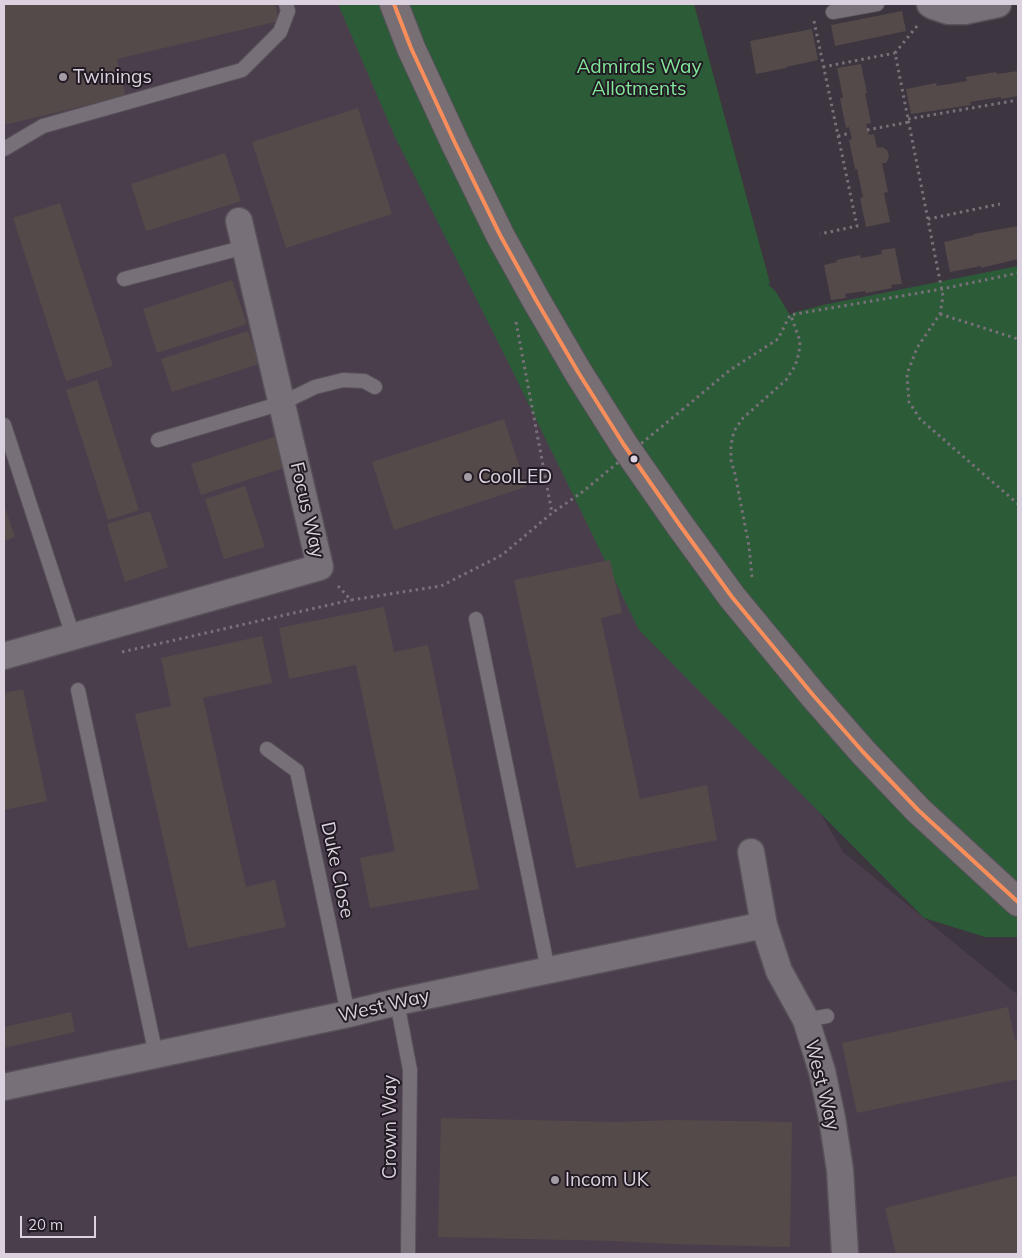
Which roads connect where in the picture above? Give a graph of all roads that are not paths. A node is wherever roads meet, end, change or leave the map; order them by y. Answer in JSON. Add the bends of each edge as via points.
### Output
{"nodes":[{"id":1,"x":286,"y":4,"type":"edge"},
{"id":2,"x":394,"y":4,"type":"edge"},
{"id":3,"x":877,"y":4,"type":"edge"},
{"id":4,"x":998,"y":4,"type":"edge"},
{"id":5,"x":932,"y":5,"type":"edge"},
{"id":6,"x":833,"y":12,"type":"dead end"},
{"id":7,"x":4,"y":149,"type":"edge"},
{"id":8,"x":239,"y":221,"type":"dead end"},
{"id":9,"x":245,"y":247,"type":"junction"},
{"id":10,"x":124,"y":279,"type":"dead end"},
{"id":11,"x":375,"y":387,"type":"dead end"},
{"id":12,"x":282,"y":402,"type":"junction"},
{"id":13,"x":4,"y":425,"type":"edge"},
{"id":14,"x":158,"y":440,"type":"dead end"},
{"id":15,"x":476,"y":619,"type":"dead end"},
{"id":16,"x":73,"y":636,"type":"junction"},
{"id":17,"x":4,"y":656,"type":"edge"},
{"id":18,"x":78,"y":690,"type":"dead end"},
{"id":19,"x":267,"y":749,"type":"dead end"},
{"id":20,"x":752,"y":852,"type":"dead end"},
{"id":21,"x":1018,"y":901,"type":"edge"},
{"id":22,"x":764,"y":925,"type":"junction"},
{"id":23,"x":548,"y":970,"type":"junction"},
{"id":24,"x":397,"y":1002,"type":"junction"},
{"id":25,"x":348,"y":1014,"type":"junction"},
{"id":26,"x":156,"y":1055,"type":"junction"},
{"id":27,"x":4,"y":1087,"type":"edge"},
{"id":28,"x":408,"y":1254,"type":"edge"},
{"id":29,"x":845,"y":1254,"type":"edge"}],
"edges":[{"from":1,"to":7,"type":"lane","via":[[288,11],[280,32],[242,70],[43,126]]},
{"from":2,"to":21,"type":"main road","via":[[419,66],[500,235],[578,372],[657,493],[732,597],[863,752],[918,810]]},
{"from":3,"to":6,"type":"lane"},
{"from":4,"to":5,"type":"street","via":[[965,12],[948,11]]},
{"from":8,"to":9,"type":"street","name":"Focus Way"},
{"from":9,"to":10,"type":"lane"},
{"from":9,"to":12,"type":"street","name":"Focus Way"},
{"from":11,"to":12,"type":"lane","via":[[364,380],[343,380],[315,387]]},
{"from":12,"to":14,"type":"lane"},
{"from":12,"to":16,"type":"street","name":"Focus Way","via":[[320,567]]},
{"from":13,"to":16,"type":"lane"},
{"from":15,"to":23,"type":"lane","via":[[542,908]]},
{"from":16,"to":17,"type":"street","name":"Focus Way"},
{"from":18,"to":26,"type":"lane"},
{"from":19,"to":25,"type":"lane","name":"Duke Close","via":[[296,770]]},
{"from":20,"to":22,"type":"street","name":"West Way"},
{"from":22,"to":23,"type":"street","name":"West Way"},
{"from":22,"to":29,"type":"street","name":"West Way","via":[[779,971],[817,1018],[822,1071],[840,1170]]},
{"from":23,"to":24,"type":"street","name":"West Way"},
{"from":24,"to":25,"type":"street","name":"West Way"},
{"from":24,"to":28,"type":"lane","name":"Crown Way","via":[[410,1070]]},
{"from":25,"to":26,"type":"street","name":"West Way"},
{"from":26,"to":27,"type":"street","name":"West Way"}]}
